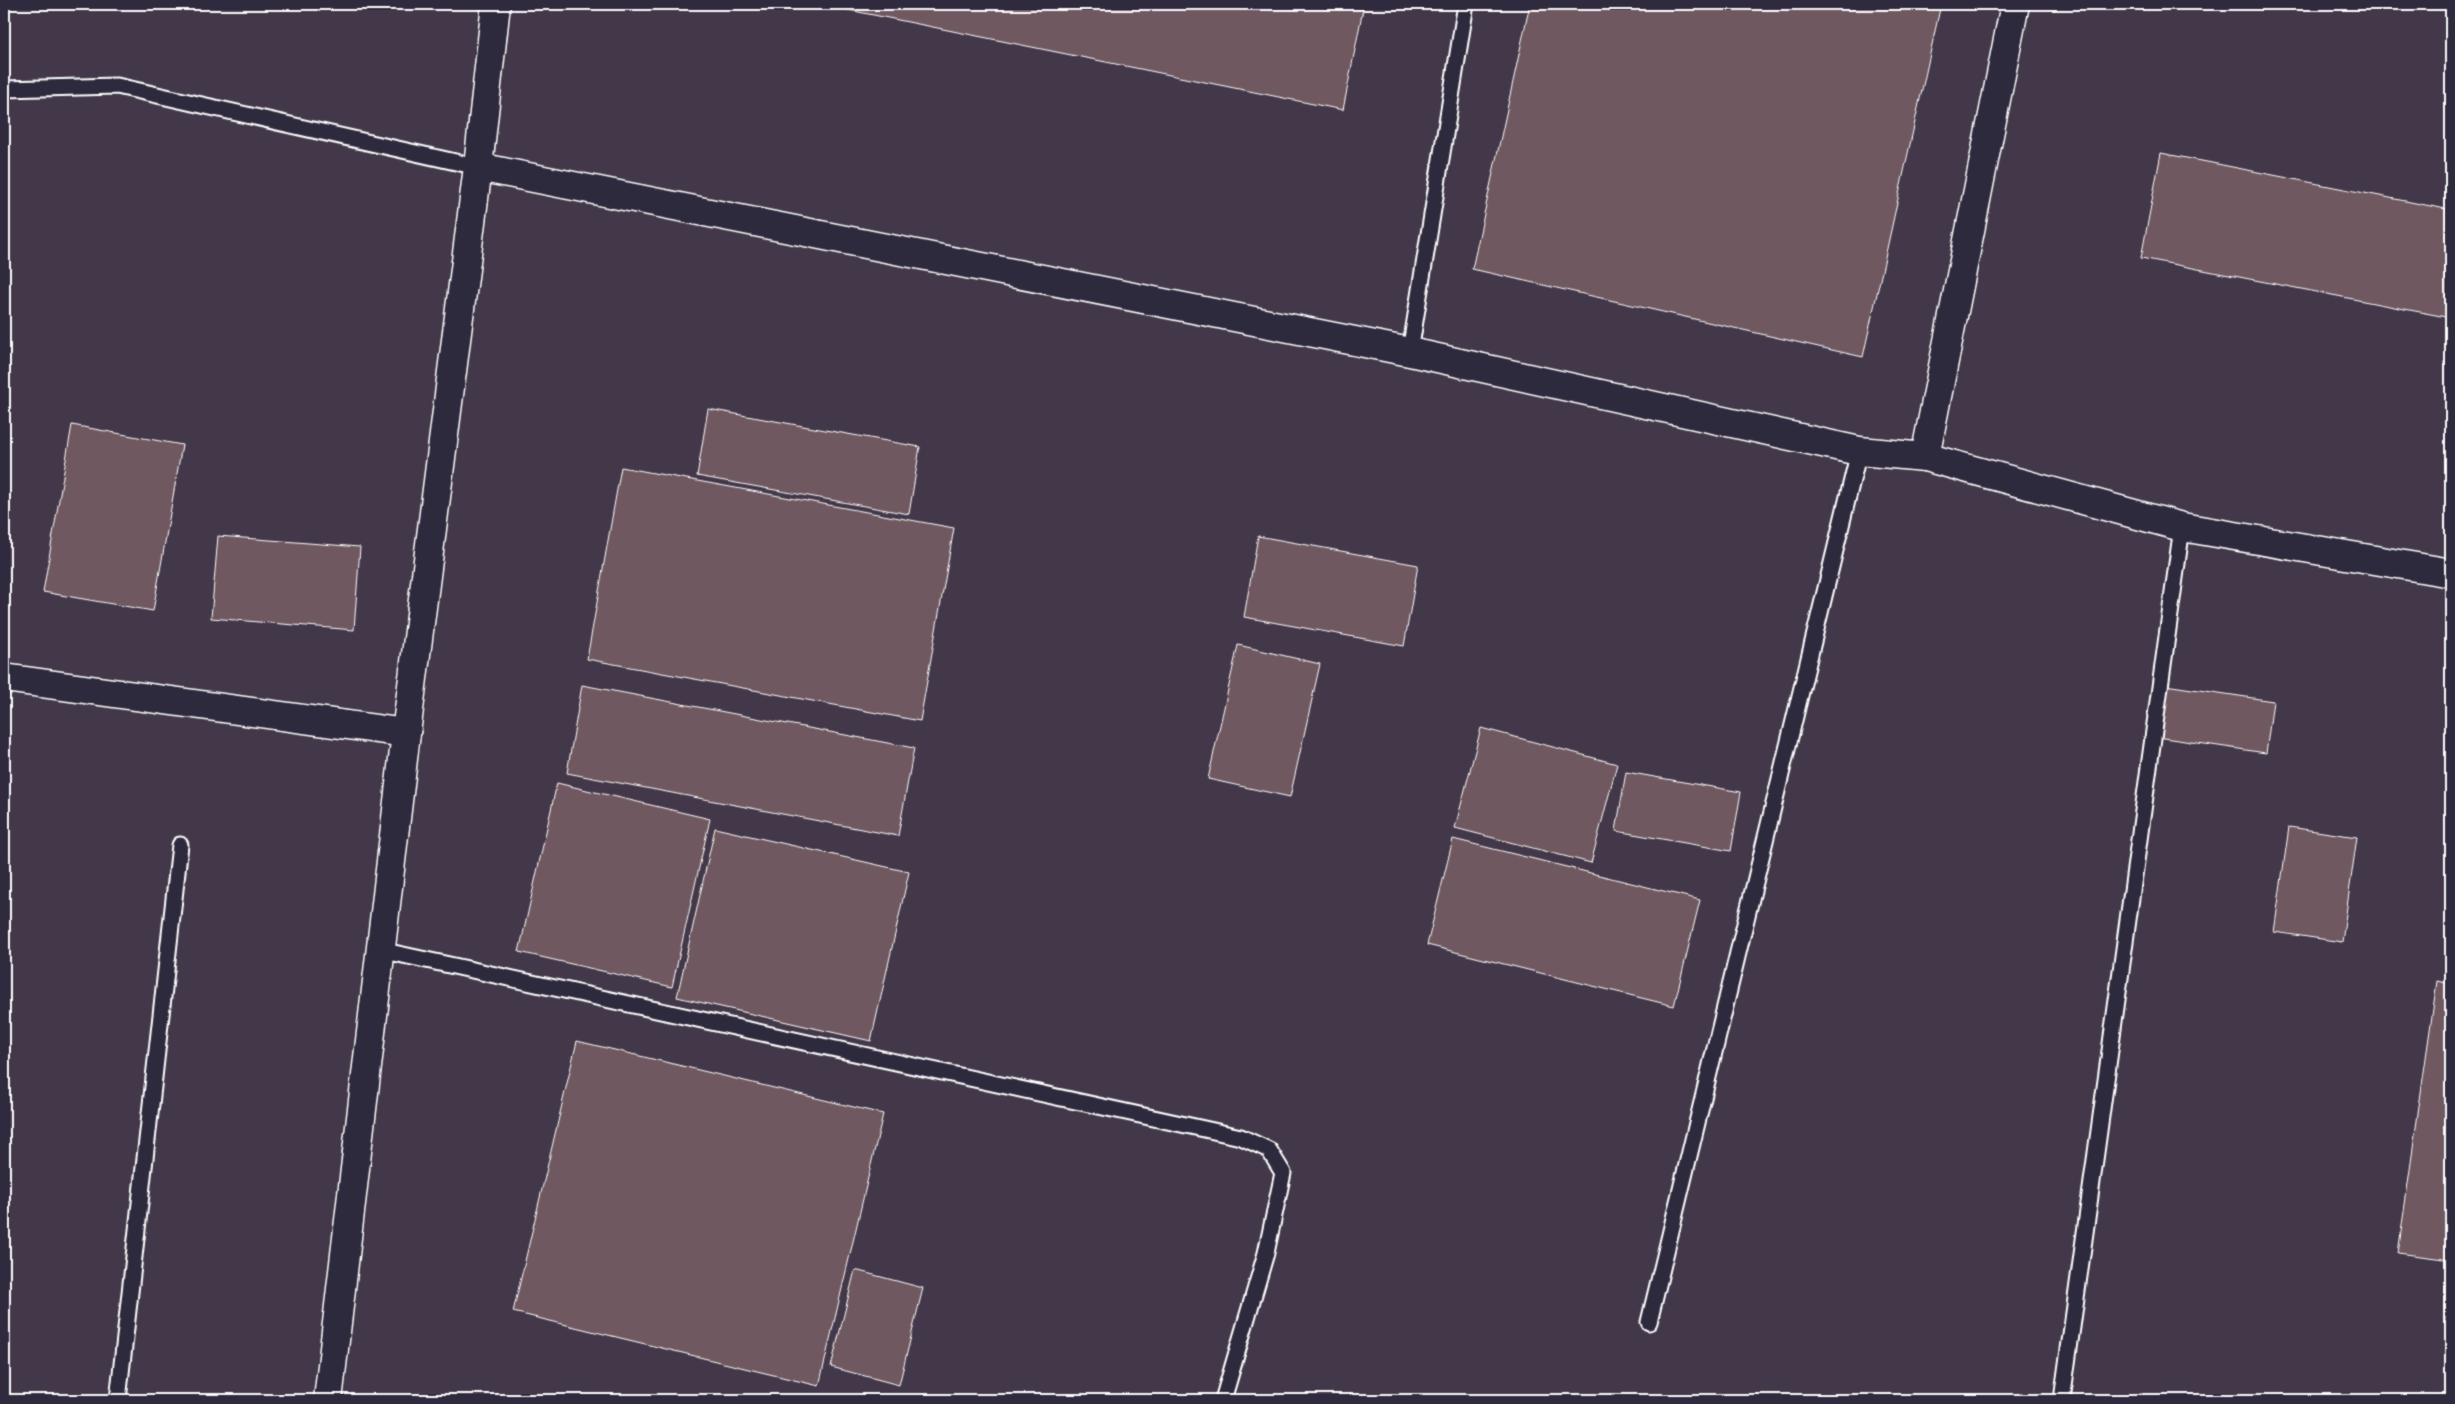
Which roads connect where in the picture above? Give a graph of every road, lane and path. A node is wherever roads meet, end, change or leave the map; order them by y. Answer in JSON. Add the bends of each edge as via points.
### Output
{"nodes":[{"id":1,"x":496,"y":4,"type":"edge"},
{"id":2,"x":1466,"y":4,"type":"edge"},
{"id":3,"x":2015,"y":4,"type":"edge"},
{"id":4,"x":4,"y":89,"type":"edge"},
{"id":5,"x":478,"y":167,"type":"junction"},
{"id":6,"x":1410,"y":352,"type":"junction"},
{"id":7,"x":1859,"y":451,"type":"junction"},
{"id":8,"x":1926,"y":457,"type":"junction"},
{"id":9,"x":2182,"y":527,"type":"junction"},
{"id":10,"x":2451,"y":573,"type":"edge"},
{"id":11,"x":4,"y":678,"type":"edge"},
{"id":12,"x":406,"y":733,"type":"junction"},
{"id":13,"x":180,"y":845,"type":"dead end"},
{"id":14,"x":380,"y":950,"type":"junction"},
{"id":15,"x":1649,"y":1322,"type":"dead end"},
{"id":16,"x":118,"y":1400,"type":"edge"},
{"id":17,"x":328,"y":1400,"type":"edge"},
{"id":18,"x":1223,"y":1400,"type":"edge"},
{"id":19,"x":2062,"y":1400,"type":"edge"}],
"edges":[{"from":1,"to":5,"type":"street"},
{"from":2,"to":6,"type":"lane"},
{"from":3,"to":8,"type":"street"},
{"from":4,"to":5,"type":"lane","via":[[117,86]]},
{"from":5,"to":6,"type":"street"},
{"from":5,"to":12,"type":"street"},
{"from":6,"to":7,"type":"street"},
{"from":7,"to":8,"type":"street"},
{"from":7,"to":15,"type":"lane"},
{"from":8,"to":9,"type":"street"},
{"from":9,"to":10,"type":"street"},
{"from":9,"to":19,"type":"lane"},
{"from":11,"to":12,"type":"street"},
{"from":12,"to":14,"type":"street"},
{"from":13,"to":16,"type":"lane"},
{"from":14,"to":17,"type":"street"},
{"from":14,"to":18,"type":"lane","via":[[1241,1137],[1269,1150],[1282,1173],[1266,1253]]}]}
